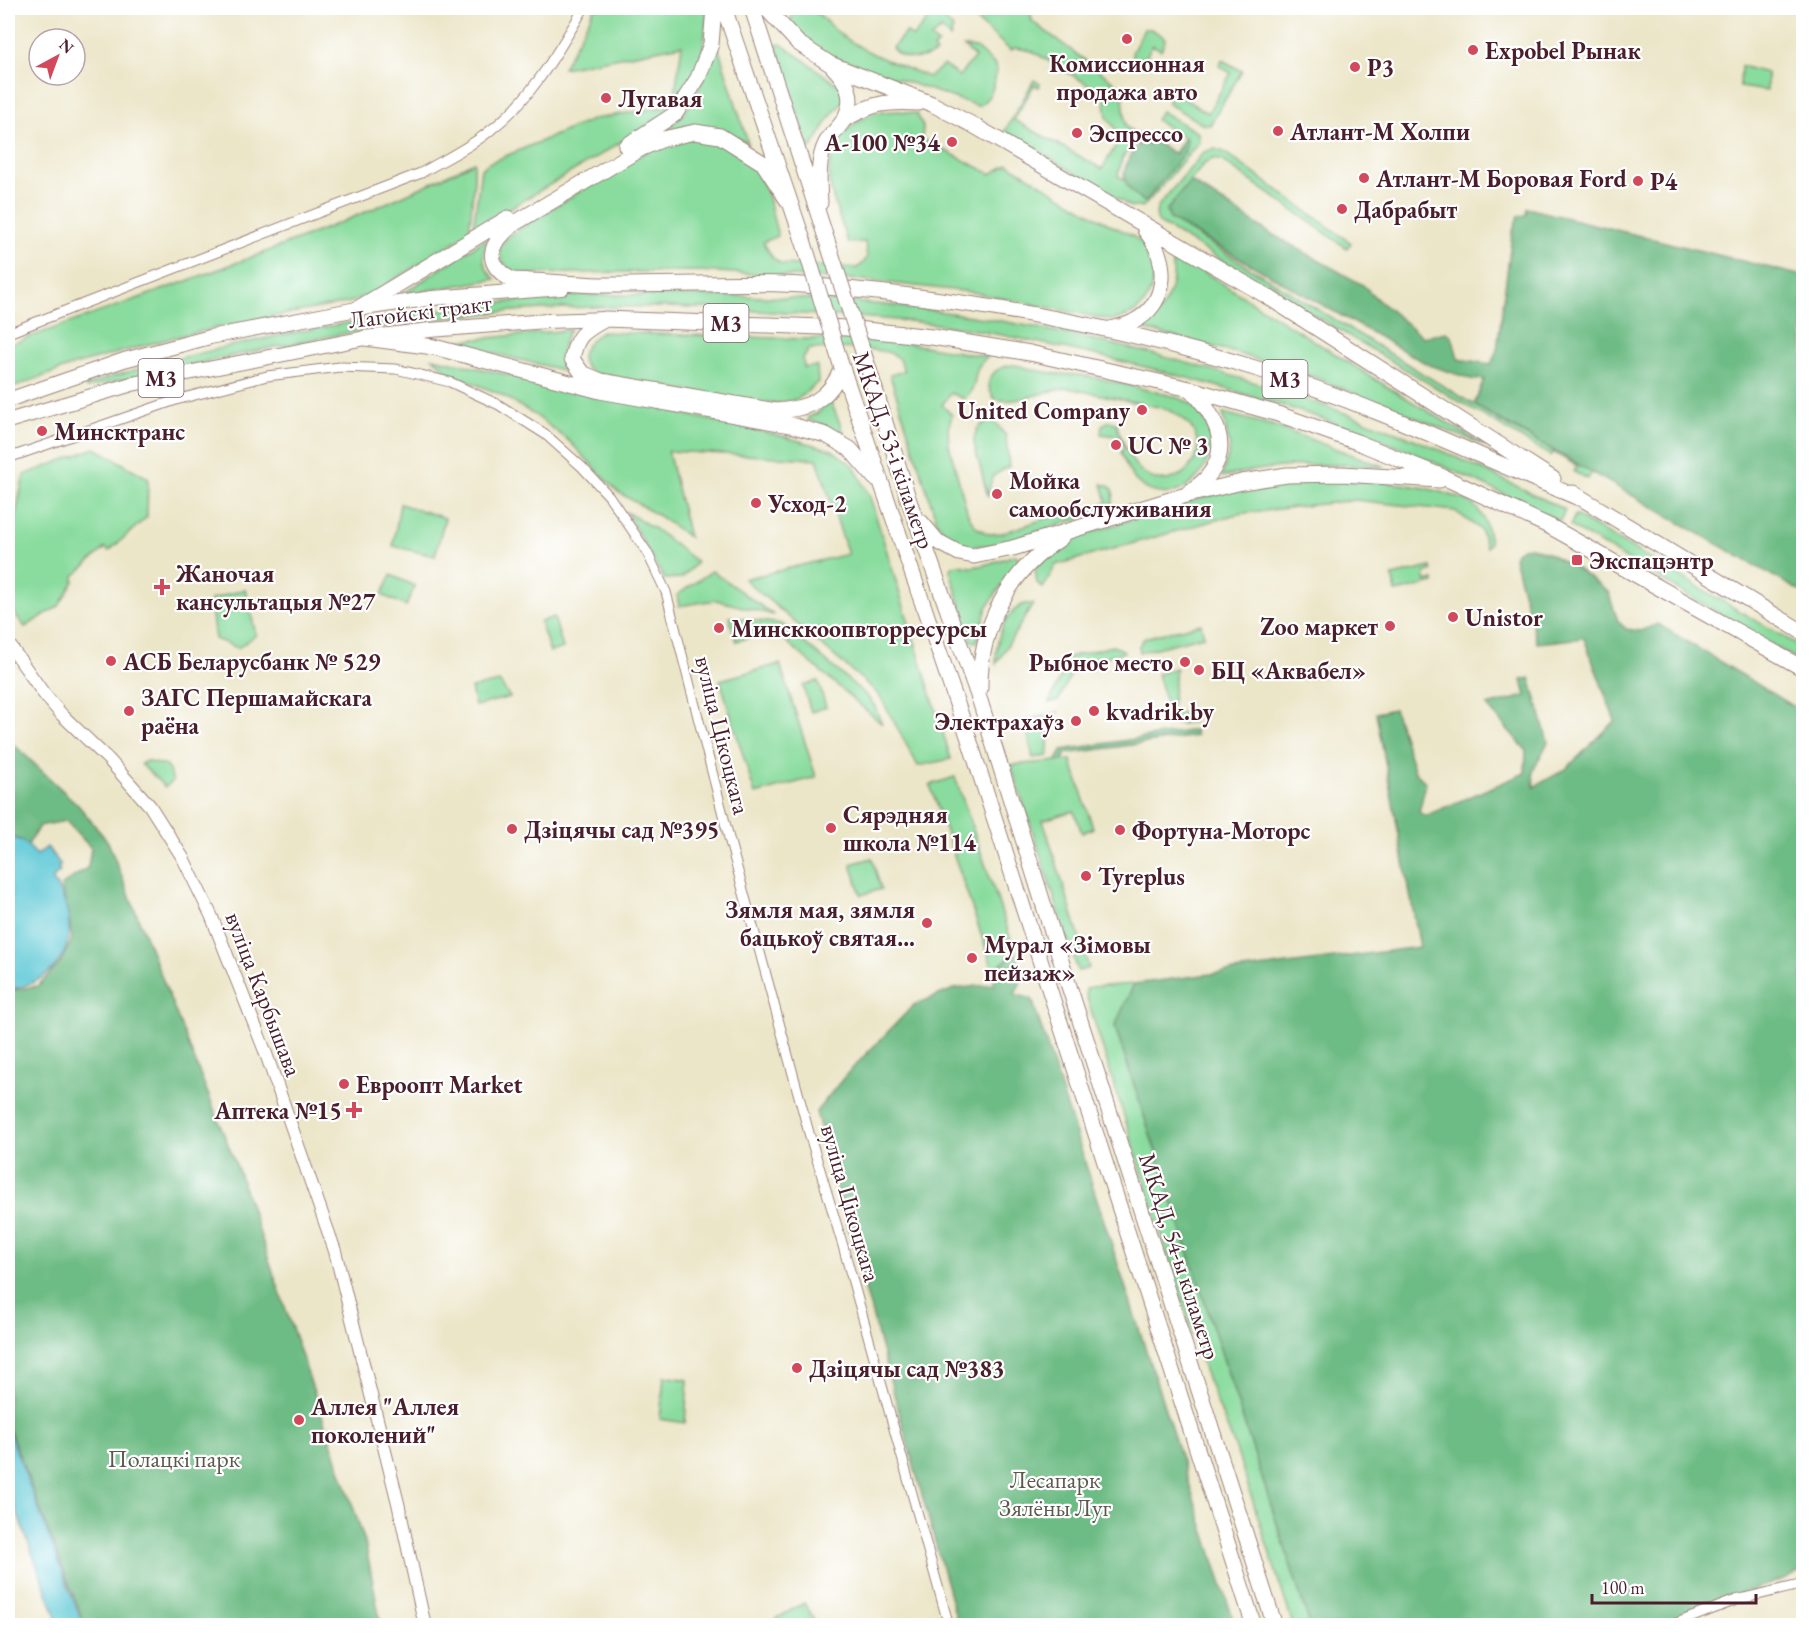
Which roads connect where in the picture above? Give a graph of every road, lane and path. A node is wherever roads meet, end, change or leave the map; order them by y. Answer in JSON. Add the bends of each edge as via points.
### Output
{"nodes":[{"id":1,"x":584,"y":8,"type":"edge"},
{"id":2,"x":714,"y":8,"type":"edge"},
{"id":3,"x":724,"y":8,"type":"edge"},
{"id":4,"x":752,"y":8,"type":"edge"},
{"id":5,"x":766,"y":8,"type":"edge"},
{"id":6,"x":830,"y":64,"type":"junction"},
{"id":7,"x":932,"y":104,"type":"junction"},
{"id":8,"x":844,"y":119,"type":"junction"},
{"id":9,"x":788,"y":201,"type":"junction"},
{"id":10,"x":821,"y":221,"type":"junction"},
{"id":11,"x":1139,"y":223,"type":"junction"},
{"id":12,"x":600,"y":285,"type":"junction"},
{"id":13,"x":357,"y":309,"type":"junction"},
{"id":14,"x":605,"y":319,"type":"junction"},
{"id":15,"x":1107,"y":330,"type":"junction"},
{"id":16,"x":8,"y":333,"type":"edge"},
{"id":17,"x":365,"y":338,"type":"junction"},
{"id":18,"x":842,"y":368,"type":"junction"},
{"id":19,"x":1190,"y":389,"type":"junction"},
{"id":20,"x":8,"y":400,"type":"edge"},
{"id":21,"x":8,"y":421,"type":"edge"},
{"id":22,"x":8,"y":458,"type":"edge"},
{"id":23,"x":1457,"y":484,"type":"junction"},
{"id":24,"x":881,"y":485,"type":"junction"},
{"id":25,"x":1183,"y":496,"type":"junction"},
{"id":26,"x":908,"y":498,"type":"junction"},
{"id":27,"x":1579,"y":498,"type":"junction"},
{"id":28,"x":1076,"y":528,"type":"junction"},
{"id":29,"x":1803,"y":633,"type":"edge"},
{"id":30,"x":8,"y":644,"type":"edge"},
{"id":31,"x":1803,"y":669,"type":"edge"},
{"id":32,"x":981,"y":701,"type":"junction"},
{"id":33,"x":1042,"y":899,"type":"joint"},
{"id":34,"x":1023,"y":905,"type":"joint"},
{"id":35,"x":1803,"y":1584,"type":"edge"},
{"id":36,"x":425,"y":1626,"type":"edge"},
{"id":37,"x":950,"y":1626,"type":"edge"},
{"id":38,"x":1254,"y":1626,"type":"edge"},
{"id":39,"x":1275,"y":1626,"type":"edge"},
{"id":40,"x":1669,"y":1626,"type":"edge"}],
"edges":[{"from":1,"to":16,"type":"street","via":[[531,90],[494,128],[421,173]]},
{"from":2,"to":13,"type":"highway","via":[[711,44],[698,78],[675,114]]},
{"from":3,"to":9,"type":"highway","name":"МКАД, 53-і кіламетр"},
{"from":4,"to":10,"type":"highway","name":"МКАД, 53-і кіламетр"},
{"from":5,"to":6,"type":"highway","via":[[798,43]]},
{"from":6,"to":7,"type":"highway"},
{"from":6,"to":8,"type":"highway","via":[[850,91],[851,102]]},
{"from":7,"to":8,"type":"highway","via":[[873,104]]},
{"from":7,"to":11,"type":"highway"},
{"from":8,"to":10,"type":"highway","via":[[822,154]]},
{"from":9,"to":12,"type":"highway","via":[[763,163],[720,136],[695,132],[642,148],[515,223],[494,244],[495,266],[512,280]]},
{"from":9,"to":18,"type":"highway","name":"МКАД, 53-і кіламетр","bridge":true},
{"from":10,"to":26,"type":"highway","name":"МКАД, 53-і кіламетр","bridge":true},
{"from":11,"to":15,"type":"highway","via":[[1160,255],[1162,277],[1158,295],[1152,307],[1132,323]]},
{"from":11,"to":27,"type":"highway","via":[[1265,295]]},
{"from":12,"to":13,"type":"main road","name":"Лагойскі тракт","number":"М3","via":[[433,298]]},
{"from":12,"to":15,"type":"highway","name":"Лагойскі тракт","number":"М3","via":[[825,286],[974,305]]},
{"from":13,"to":20,"type":"main road","name":"Лагойскі тракт","number":"М3","via":[[210,337],[124,360]]},
{"from":14,"to":17,"type":"main road","name":"Лагойскі тракт","number":"М3"},
{"from":14,"to":18,"type":"highway","via":[[584,332],[575,343],[572,359],[582,374],[602,381],[776,411],[796,410],[819,400]]},
{"from":14,"to":19,"type":"highway","name":"Лагойскі тракт","number":"М3","via":[[847,328],[932,337],[1030,353]]},
{"from":15,"to":27,"type":"highway","number":"М3","via":[[1262,370],[1370,410]]},
{"from":17,"to":21,"type":"main road","name":"Лагойскі тракт","number":"М3","via":[[132,384]]},
{"from":17,"to":24,"type":"highway","via":[[434,347],[600,392],[791,425],[826,435],[850,449]]},
{"from":18,"to":24,"type":"highway","name":"МКАД, 53-і кіламетр"},
{"from":19,"to":23,"type":"highway","number":"М3","via":[[1357,442]]},
{"from":19,"to":25,"type":"highway","via":[[1214,419],[1220,447],[1208,476]]},
{"from":22,"to":37,"type":"street","name":"вуліца Цікоцкага","via":[[176,400],[267,376],[340,367],[396,369],[450,382],[499,405],[545,434],[609,496],[647,552],[666,592],[809,1133]]},
{"from":23,"to":25,"type":"highway","via":[[1380,476],[1287,475]]},
{"from":23,"to":31,"type":"highway","number":"М3","via":[[1561,532]]},
{"from":24,"to":34,"type":"highway","name":"МКАД, 53-і кіламетр"},
{"from":25,"to":28,"type":"highway"},
{"from":26,"to":28,"type":"highway","via":[[930,534],[959,554],[974,556],[1005,550]]},
{"from":26,"to":32,"type":"highway","name":"МКАД, 53-і кіламетр"},
{"from":27,"to":29,"type":"highway","number":"М3"},
{"from":28,"to":32,"type":"highway","via":[[1029,562],[1012,582],[985,640]]},
{"from":30,"to":36,"type":"main road","name":"вуліца Карбышава","via":[[56,708],[150,806],[183,858],[211,915],[265,1051],[334,1251],[396,1493]]},
{"from":32,"to":33,"type":"highway","name":"МКАД, 53-і кіламетр"},
{"from":33,"to":39,"type":"highway","name":"МКАД, 54-ы кіламетр"},
{"from":34,"to":38,"type":"highway","name":"МКАД, 54-ы кіламетр"},
{"from":35,"to":40,"type":"street","via":[[1736,1600]]}]}
